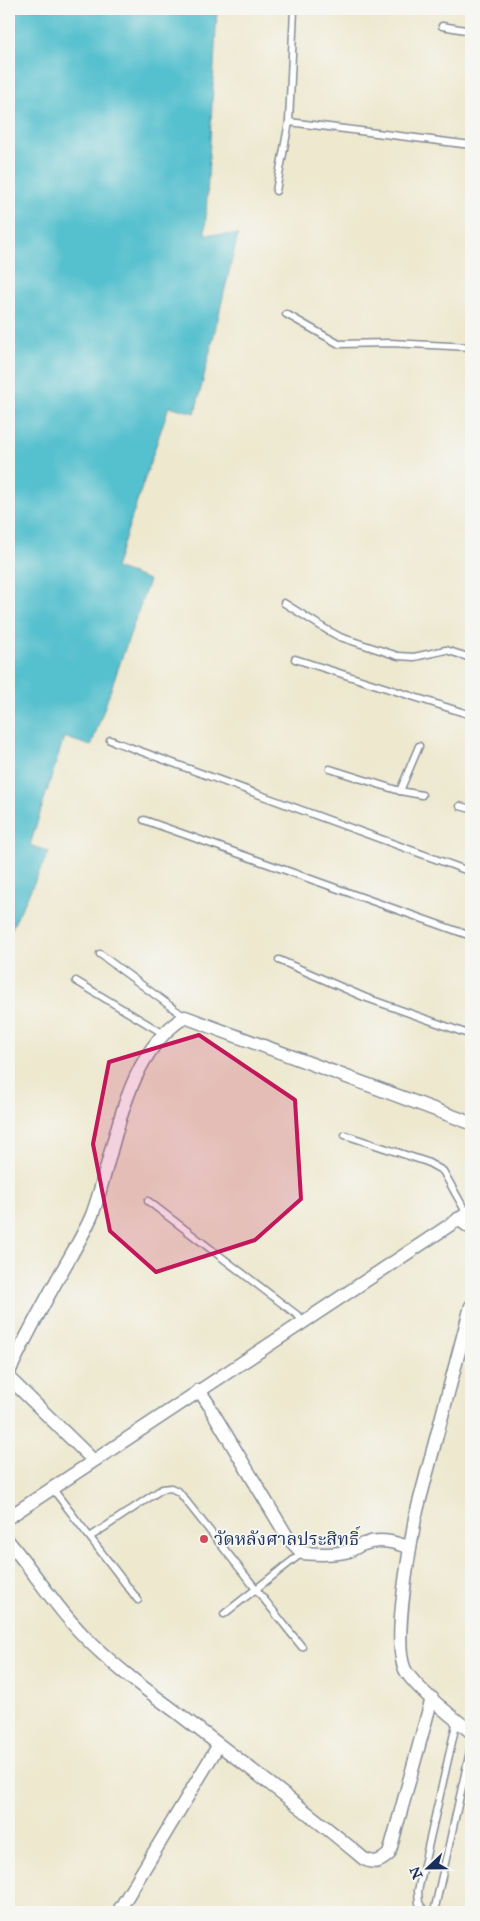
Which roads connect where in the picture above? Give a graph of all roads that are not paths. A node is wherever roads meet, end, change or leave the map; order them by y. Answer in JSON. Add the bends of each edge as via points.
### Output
{"nodes":[{"id":1,"x":294,"y":9,"type":"edge"},
{"id":2,"x":442,"y":26,"type":"dead end"},
{"id":3,"x":471,"y":31,"type":"edge"},
{"id":4,"x":289,"y":122,"type":"junction"},
{"id":5,"x":471,"y":145,"type":"edge"},
{"id":6,"x":276,"y":191,"type":"dead end"},
{"id":7,"x":286,"y":314,"type":"dead end"},
{"id":8,"x":471,"y":347,"type":"edge"},
{"id":9,"x":284,"y":603,"type":"dead end"},
{"id":10,"x":471,"y":658,"type":"edge"},
{"id":11,"x":295,"y":659,"type":"dead end"},
{"id":12,"x":471,"y":715,"type":"edge"},
{"id":13,"x":110,"y":740,"type":"dead end"},
{"id":14,"x":419,"y":746,"type":"dead end"},
{"id":15,"x":330,"y":769,"type":"dead end"},
{"id":16,"x":400,"y":791,"type":"junction"},
{"id":17,"x":422,"y":795,"type":"dead end"},
{"id":18,"x":460,"y":806,"type":"dead end"},
{"id":19,"x":471,"y":809,"type":"edge"},
{"id":20,"x":144,"y":820,"type":"dead end"},
{"id":21,"x":471,"y":872,"type":"edge"},
{"id":22,"x":471,"y":936,"type":"edge"},
{"id":23,"x":100,"y":954,"type":"dead end"},
{"id":24,"x":278,"y":960,"type":"dead end"},
{"id":25,"x":76,"y":981,"type":"dead end"},
{"id":26,"x":185,"y":1017,"type":"junction"},
{"id":27,"x":164,"y":1034,"type":"junction"},
{"id":28,"x":471,"y":1034,"type":"edge"},
{"id":29,"x":471,"y":1123,"type":"edge"},
{"id":30,"x":344,"y":1135,"type":"dead end"},
{"id":31,"x":148,"y":1201,"type":"dead end"},
{"id":32,"x":465,"y":1215,"type":"edge"},
{"id":33,"x":471,"y":1228,"type":"edge"},
{"id":34,"x":471,"y":1306,"type":"edge"},
{"id":35,"x":304,"y":1321,"type":"junction"},
{"id":36,"x":9,"y":1372,"type":"edge"},
{"id":37,"x":9,"y":1378,"type":"edge"},
{"id":38,"x":199,"y":1390,"type":"junction"},
{"id":39,"x":94,"y":1460,"type":"junction"},
{"id":40,"x":52,"y":1488,"type":"junction"},
{"id":41,"x":9,"y":1517,"type":"edge"},
{"id":42,"x":90,"y":1536,"type":"junction"},
{"id":43,"x":9,"y":1542,"type":"edge"},
{"id":44,"x":410,"y":1548,"type":"junction"},
{"id":45,"x":302,"y":1553,"type":"junction"},
{"id":46,"x":255,"y":1589,"type":"junction"},
{"id":47,"x":138,"y":1600,"type":"dead end"},
{"id":48,"x":224,"y":1614,"type":"dead end"},
{"id":49,"x":302,"y":1647,"type":"dead end"},
{"id":50,"x":432,"y":1698,"type":"junction"},
{"id":51,"x":456,"y":1720,"type":"junction"},
{"id":52,"x":471,"y":1732,"type":"edge"},
{"id":53,"x":218,"y":1746,"type":"junction"},
{"id":54,"x":471,"y":1747,"type":"edge"},
{"id":55,"x":118,"y":1912,"type":"edge"},
{"id":56,"x":425,"y":1912,"type":"edge"},
{"id":57,"x":434,"y":1912,"type":"edge"}],
"edges":[{"from":1,"to":4,"type":"lane"},
{"from":2,"to":3,"type":"lane"},
{"from":4,"to":5,"type":"lane"},
{"from":4,"to":6,"type":"lane"},
{"from":7,"to":8,"type":"lane","via":[[339,344]]},
{"from":9,"to":10,"type":"lane","via":[[340,637],[398,656],[414,657],[446,650]]},
{"from":11,"to":12,"type":"lane"},
{"from":13,"to":21,"type":"lane"},
{"from":14,"to":16,"type":"lane"},
{"from":15,"to":16,"type":"lane"},
{"from":16,"to":17,"type":"lane"},
{"from":18,"to":19,"type":"lane"},
{"from":20,"to":22,"type":"lane"},
{"from":23,"to":26,"type":"lane"},
{"from":24,"to":28,"type":"lane","via":[[364,997]]},
{"from":25,"to":27,"type":"lane"},
{"from":26,"to":27,"type":"street","via":[[172,1024]]},
{"from":26,"to":29,"type":"street"},
{"from":27,"to":36,"type":"street","via":[[145,1060],[128,1095],[116,1126],[92,1215]]},
{"from":30,"to":32,"type":"lane","via":[[427,1162],[444,1171]]},
{"from":31,"to":35,"type":"lane"},
{"from":32,"to":33,"type":"street"},
{"from":32,"to":35,"type":"street"},
{"from":34,"to":44,"type":"street","via":[[417,1508]]},
{"from":35,"to":38,"type":"street"},
{"from":37,"to":39,"type":"street"},
{"from":38,"to":39,"type":"street"},
{"from":38,"to":45,"type":"street","via":[[288,1538]]},
{"from":39,"to":40,"type":"street"},
{"from":40,"to":41,"type":"street"},
{"from":40,"to":42,"type":"lane"},
{"from":42,"to":46,"type":"lane","via":[[162,1489],[171,1488],[179,1492]]},
{"from":42,"to":47,"type":"lane"},
{"from":43,"to":53,"type":"street","via":[[92,1644]]},
{"from":44,"to":45,"type":"street","via":[[395,1542],[378,1541],[322,1555]]},
{"from":44,"to":50,"type":"street","via":[[399,1641],[406,1672]]},
{"from":45,"to":46,"type":"lane"},
{"from":46,"to":48,"type":"lane"},
{"from":46,"to":49,"type":"lane"},
{"from":50,"to":51,"type":"street"},
{"from":50,"to":53,"type":"street","via":[[389,1854],[378,1862],[364,1859],[310,1813]]},
{"from":51,"to":52,"type":"street"},
{"from":51,"to":56,"type":"lane","via":[[418,1891],[419,1903]]},
{"from":53,"to":55,"type":"street"},
{"from":54,"to":57,"type":"lane"}]}
